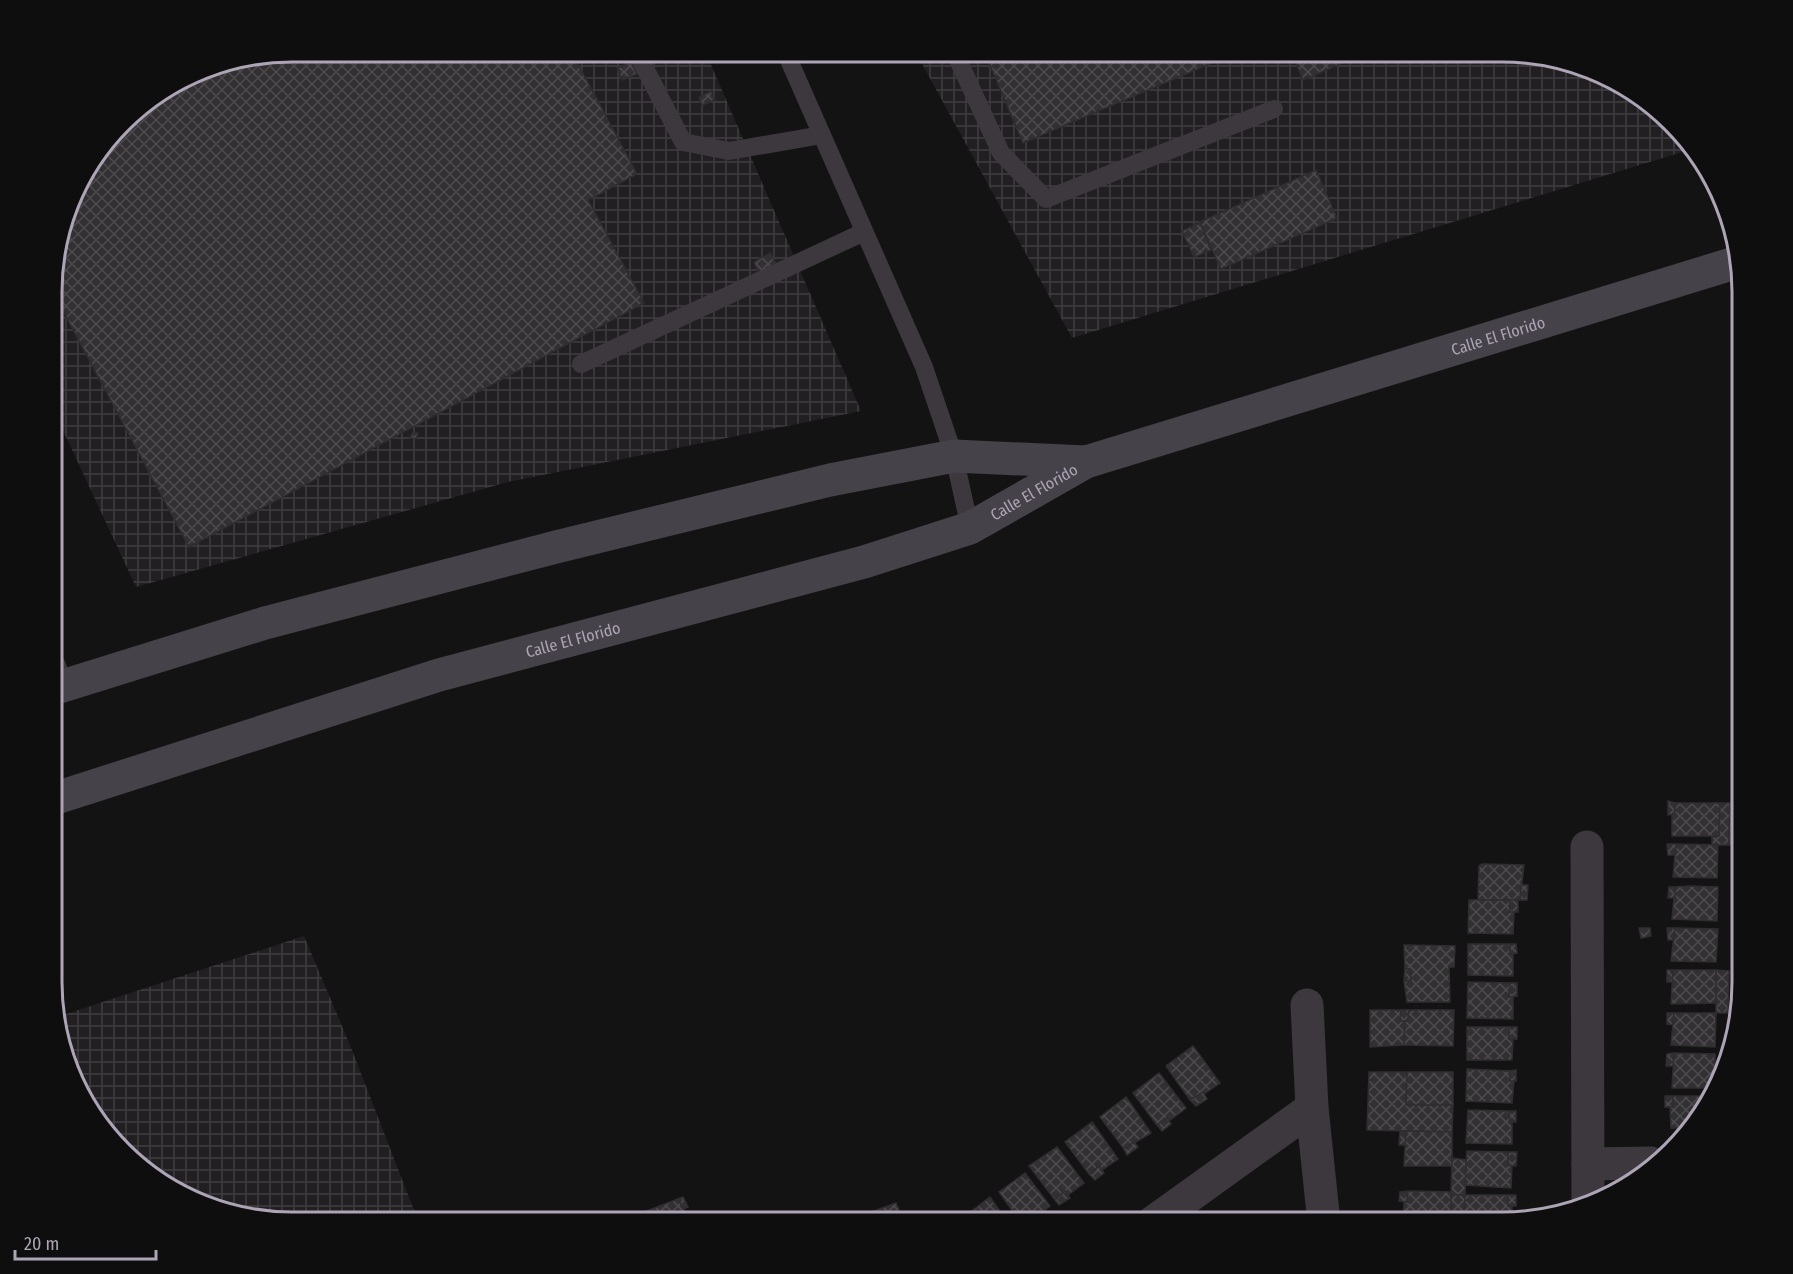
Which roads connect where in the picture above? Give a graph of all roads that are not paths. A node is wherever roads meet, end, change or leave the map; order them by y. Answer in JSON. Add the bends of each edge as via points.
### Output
{"nodes":[{"id":1,"x":642,"y":62,"type":"edge"},
{"id":2,"x":790,"y":62,"type":"edge"},
{"id":3,"x":959,"y":62,"type":"edge"},
{"id":4,"x":1274,"y":109,"type":"dead end"},
{"id":5,"x":822,"y":135,"type":"junction"},
{"id":6,"x":864,"y":232,"type":"junction"},
{"id":7,"x":1730,"y":264,"type":"edge"},
{"id":8,"x":581,"y":364,"type":"dead end"},
{"id":9,"x":954,"y":456,"type":"junction"},
{"id":10,"x":1086,"y":462,"type":"junction"},
{"id":11,"x":970,"y":528,"type":"junction"},
{"id":12,"x":62,"y":676,"type":"edge"},
{"id":13,"x":62,"y":796,"type":"edge"},
{"id":14,"x":1587,"y":847,"type":"dead end"},
{"id":15,"x":1306,"y":1005,"type":"dead end"},
{"id":16,"x":1312,"y":1108,"type":"junction"},
{"id":17,"x":1643,"y":1163,"type":"edge"},
{"id":18,"x":1588,"y":1164,"type":"junction"},
{"id":19,"x":1588,"y":1195,"type":"edge"},
{"id":20,"x":1167,"y":1212,"type":"edge"},
{"id":21,"x":1323,"y":1212,"type":"edge"}],
"edges":[{"from":1,"to":5,"type":"lane","via":[[683,142],[729,151]]},
{"from":2,"to":5,"type":"lane"},
{"from":3,"to":4,"type":"lane","via":[[1001,153],[1046,199]]},
{"from":5,"to":6,"type":"lane"},
{"from":6,"to":8,"type":"lane"},
{"from":6,"to":9,"type":"lane","via":[[924,367]]},
{"from":7,"to":10,"type":"main road","name":"Calle El Florido"},
{"from":9,"to":10,"type":"main road","name":"Calle El Florido"},
{"from":9,"to":11,"type":"lane"},
{"from":9,"to":12,"type":"main road","name":"Calle El Florido","via":[[830,480],[556,547]]},
{"from":10,"to":11,"type":"main road","name":"Calle El Florido"},
{"from":11,"to":13,"type":"main road","name":"Calle El Florido","via":[[864,562],[439,675]]},
{"from":14,"to":18,"type":"street"},
{"from":15,"to":16,"type":"street"},
{"from":16,"to":20,"type":"street"},
{"from":16,"to":21,"type":"street"},
{"from":17,"to":18,"type":"street"},
{"from":18,"to":19,"type":"street"}]}
